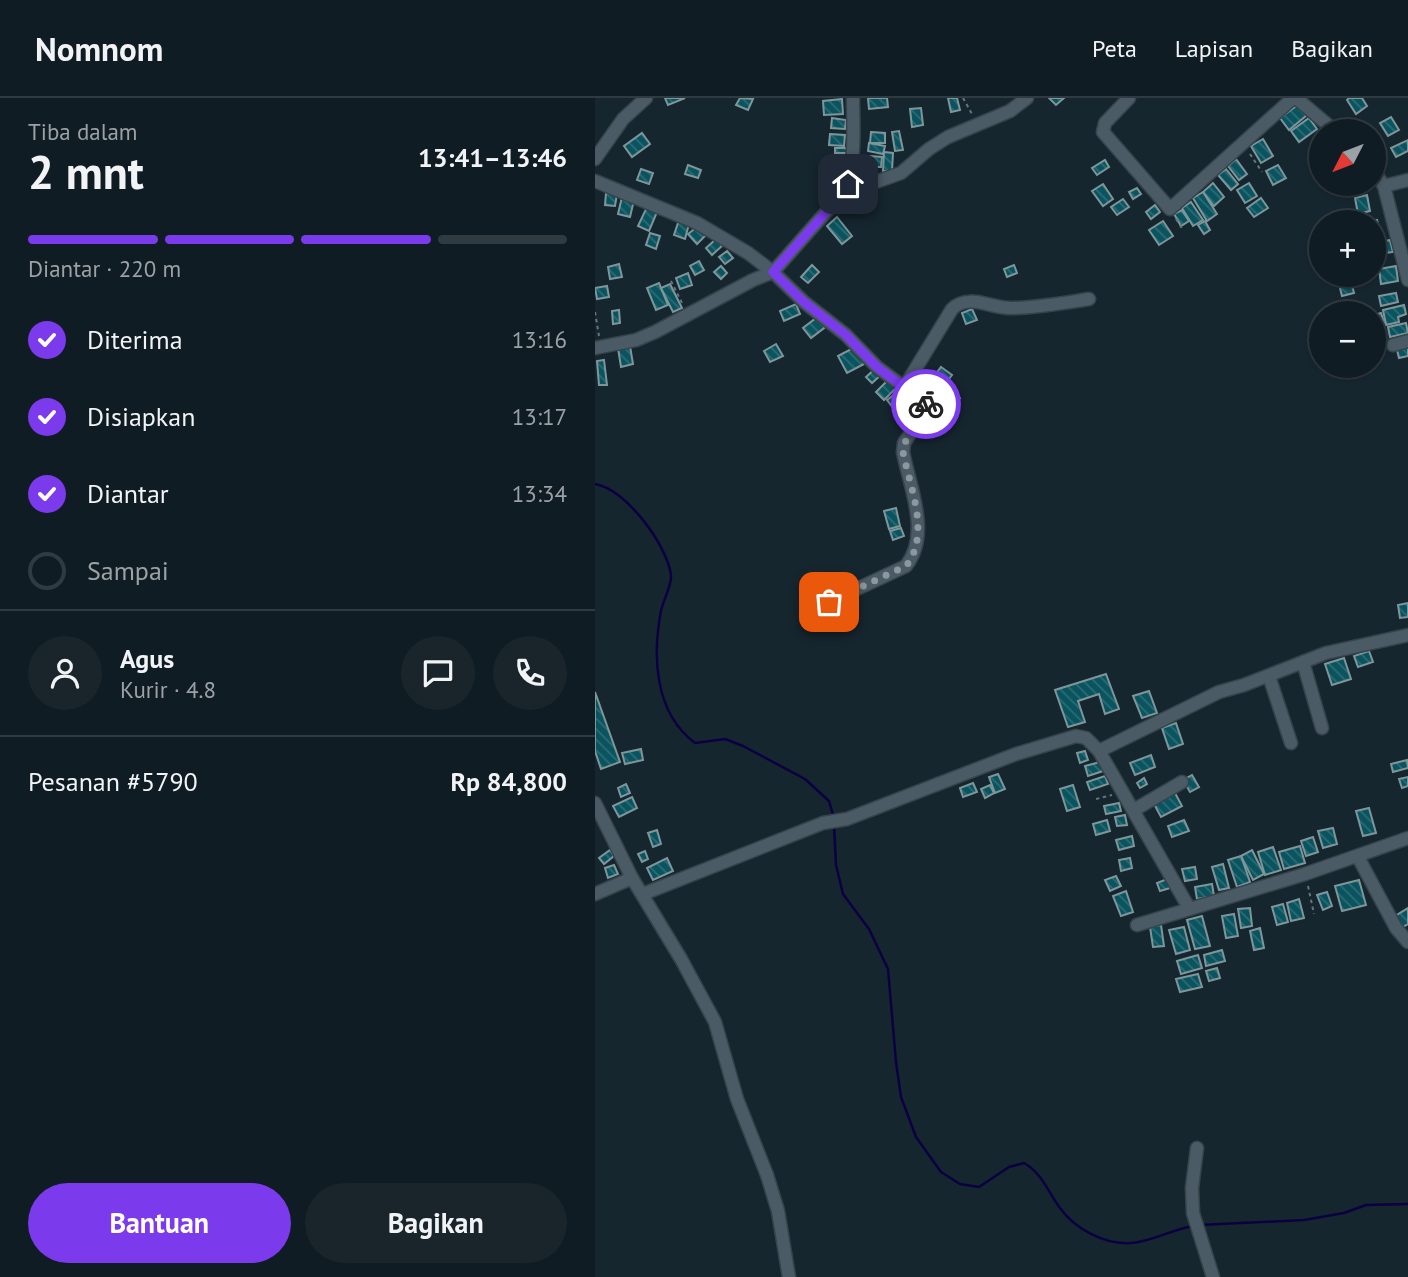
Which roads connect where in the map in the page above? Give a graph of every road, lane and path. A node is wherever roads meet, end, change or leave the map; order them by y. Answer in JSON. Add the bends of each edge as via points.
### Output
{"nodes":[{"id":1,"x":646,"y":98,"type":"edge"},
{"id":2,"x":853,"y":98,"type":"edge"},
{"id":3,"x":963,"y":98,"type":"edge"},
{"id":4,"x":1027,"y":98,"type":"edge"},
{"id":5,"x":1129,"y":98,"type":"edge"},
{"id":6,"x":1295,"y":98,"type":"edge"},
{"id":7,"x":1320,"y":119,"type":"edge"},
{"id":8,"x":978,"y":124,"type":"junction"},
{"id":9,"x":1244,"y":144,"type":"junction"},
{"id":10,"x":595,"y":159,"type":"edge"},
{"id":11,"x":1262,"y":172,"type":"dead end"},
{"id":12,"x":1408,"y":180,"type":"edge"},
{"id":13,"x":595,"y":181,"type":"edge"},
{"id":14,"x":1386,"y":186,"type":"edge"},
{"id":15,"x":842,"y":194,"type":"junction"},
{"id":16,"x":1386,"y":194,"type":"edge"},
{"id":17,"x":1170,"y":209,"type":"junction"},
{"id":18,"x":1183,"y":230,"type":"dead end"},
{"id":19,"x":773,"y":272,"type":"junction"},
{"id":20,"x":1407,"y":275,"type":"edge"},
{"id":21,"x":671,"y":281,"type":"dead end"},
{"id":22,"x":1089,"y":299,"type":"dead end"},
{"id":23,"x":595,"y":312,"type":"edge"},
{"id":24,"x":687,"y":314,"type":"junction"},
{"id":25,"x":1408,"y":341,"type":"edge"},
{"id":26,"x":1393,"y":345,"type":"dead end"},
{"id":27,"x":598,"y":348,"type":"edge"},
{"id":28,"x":905,"y":386,"type":"junction"},
{"id":29,"x":829,"y":602,"type":"dead end"},
{"id":30,"x":1408,"y":635,"type":"edge"},
{"id":31,"x":1303,"y":662,"type":"junction"},
{"id":32,"x":1269,"y":676,"type":"junction"},
{"id":33,"x":1322,"y":728,"type":"dead end"},
{"id":34,"x":1291,"y":743,"type":"dead end"},
{"id":35,"x":1099,"y":751,"type":"junction"},
{"id":36,"x":1182,"y":782,"type":"dead end"},
{"id":37,"x":1123,"y":792,"type":"junction"},
{"id":38,"x":1096,"y":799,"type":"dead end"},
{"id":39,"x":595,"y":803,"type":"edge"},
{"id":40,"x":1134,"y":810,"type":"junction"},
{"id":41,"x":1408,"y":838,"type":"edge"},
{"id":42,"x":1358,"y":857,"type":"junction"},
{"id":43,"x":1305,"y":874,"type":"junction"},
{"id":44,"x":632,"y":878,"type":"junction"},
{"id":45,"x":595,"y":894,"type":"edge"},
{"id":46,"x":643,"y":894,"type":"junction"},
{"id":47,"x":1189,"y":908,"type":"junction"},
{"id":48,"x":1314,"y":914,"type":"dead end"},
{"id":49,"x":1137,"y":925,"type":"dead end"},
{"id":50,"x":1408,"y":942,"type":"edge"},
{"id":51,"x":1197,"y":1148,"type":"dead end"},
{"id":52,"x":789,"y":1277,"type":"edge"},
{"id":53,"x":1213,"y":1277,"type":"edge"}],
"edges":[{"from":1,"to":10,"type":"street","via":[[623,119]]},
{"from":2,"to":15,"type":"street","via":[[850,172]]},
{"from":3,"to":8,"type":"path"},
{"from":4,"to":8,"type":"street","via":[[1010,111]]},
{"from":5,"to":17,"type":"street","via":[[1102,129]]},
{"from":6,"to":7,"type":"street"},
{"from":6,"to":9,"type":"street"},
{"from":8,"to":15,"type":"street","via":[[929,149],[901,173]]},
{"from":9,"to":11,"type":"path"},
{"from":9,"to":17,"type":"street"},
{"from":12,"to":14,"type":"street"},
{"from":13,"to":19,"type":"street","via":[[697,223]]},
{"from":15,"to":19,"type":"street"},
{"from":16,"to":20,"type":"street"},
{"from":17,"to":18,"type":"path"},
{"from":19,"to":24,"type":"street"},
{"from":19,"to":28,"type":"street","via":[[877,367]]},
{"from":21,"to":24,"type":"path"},
{"from":22,"to":28,"type":"street","via":[[1010,308],[958,304]]},
{"from":23,"to":27,"type":"path"},
{"from":24,"to":27,"type":"street","via":[[636,340]]},
{"from":25,"to":26,"type":"street"},
{"from":28,"to":29,"type":"street","via":[[928,410],[904,443],[903,452],[919,533],[914,556],[906,566]]},
{"from":30,"to":31,"type":"street"},
{"from":31,"to":32,"type":"street"},
{"from":31,"to":33,"type":"street"},
{"from":32,"to":34,"type":"street"},
{"from":32,"to":35,"type":"street","via":[[1219,692]]},
{"from":35,"to":37,"type":"street"},
{"from":35,"to":46,"type":"street","via":[[1086,738],[1076,736],[1016,754]]},
{"from":36,"to":40,"type":"street"},
{"from":37,"to":38,"type":"path"},
{"from":37,"to":40,"type":"street"},
{"from":39,"to":44,"type":"street"},
{"from":40,"to":47,"type":"street"},
{"from":41,"to":42,"type":"street"},
{"from":42,"to":43,"type":"street"},
{"from":42,"to":50,"type":"street"},
{"from":43,"to":47,"type":"street"},
{"from":43,"to":48,"type":"path"},
{"from":44,"to":45,"type":"street"},
{"from":44,"to":46,"type":"street"},
{"from":46,"to":52,"type":"street","via":[[715,1022],[778,1211]]},
{"from":47,"to":49,"type":"street"},
{"from":51,"to":53,"type":"street","via":[[1193,1213]]}]}
